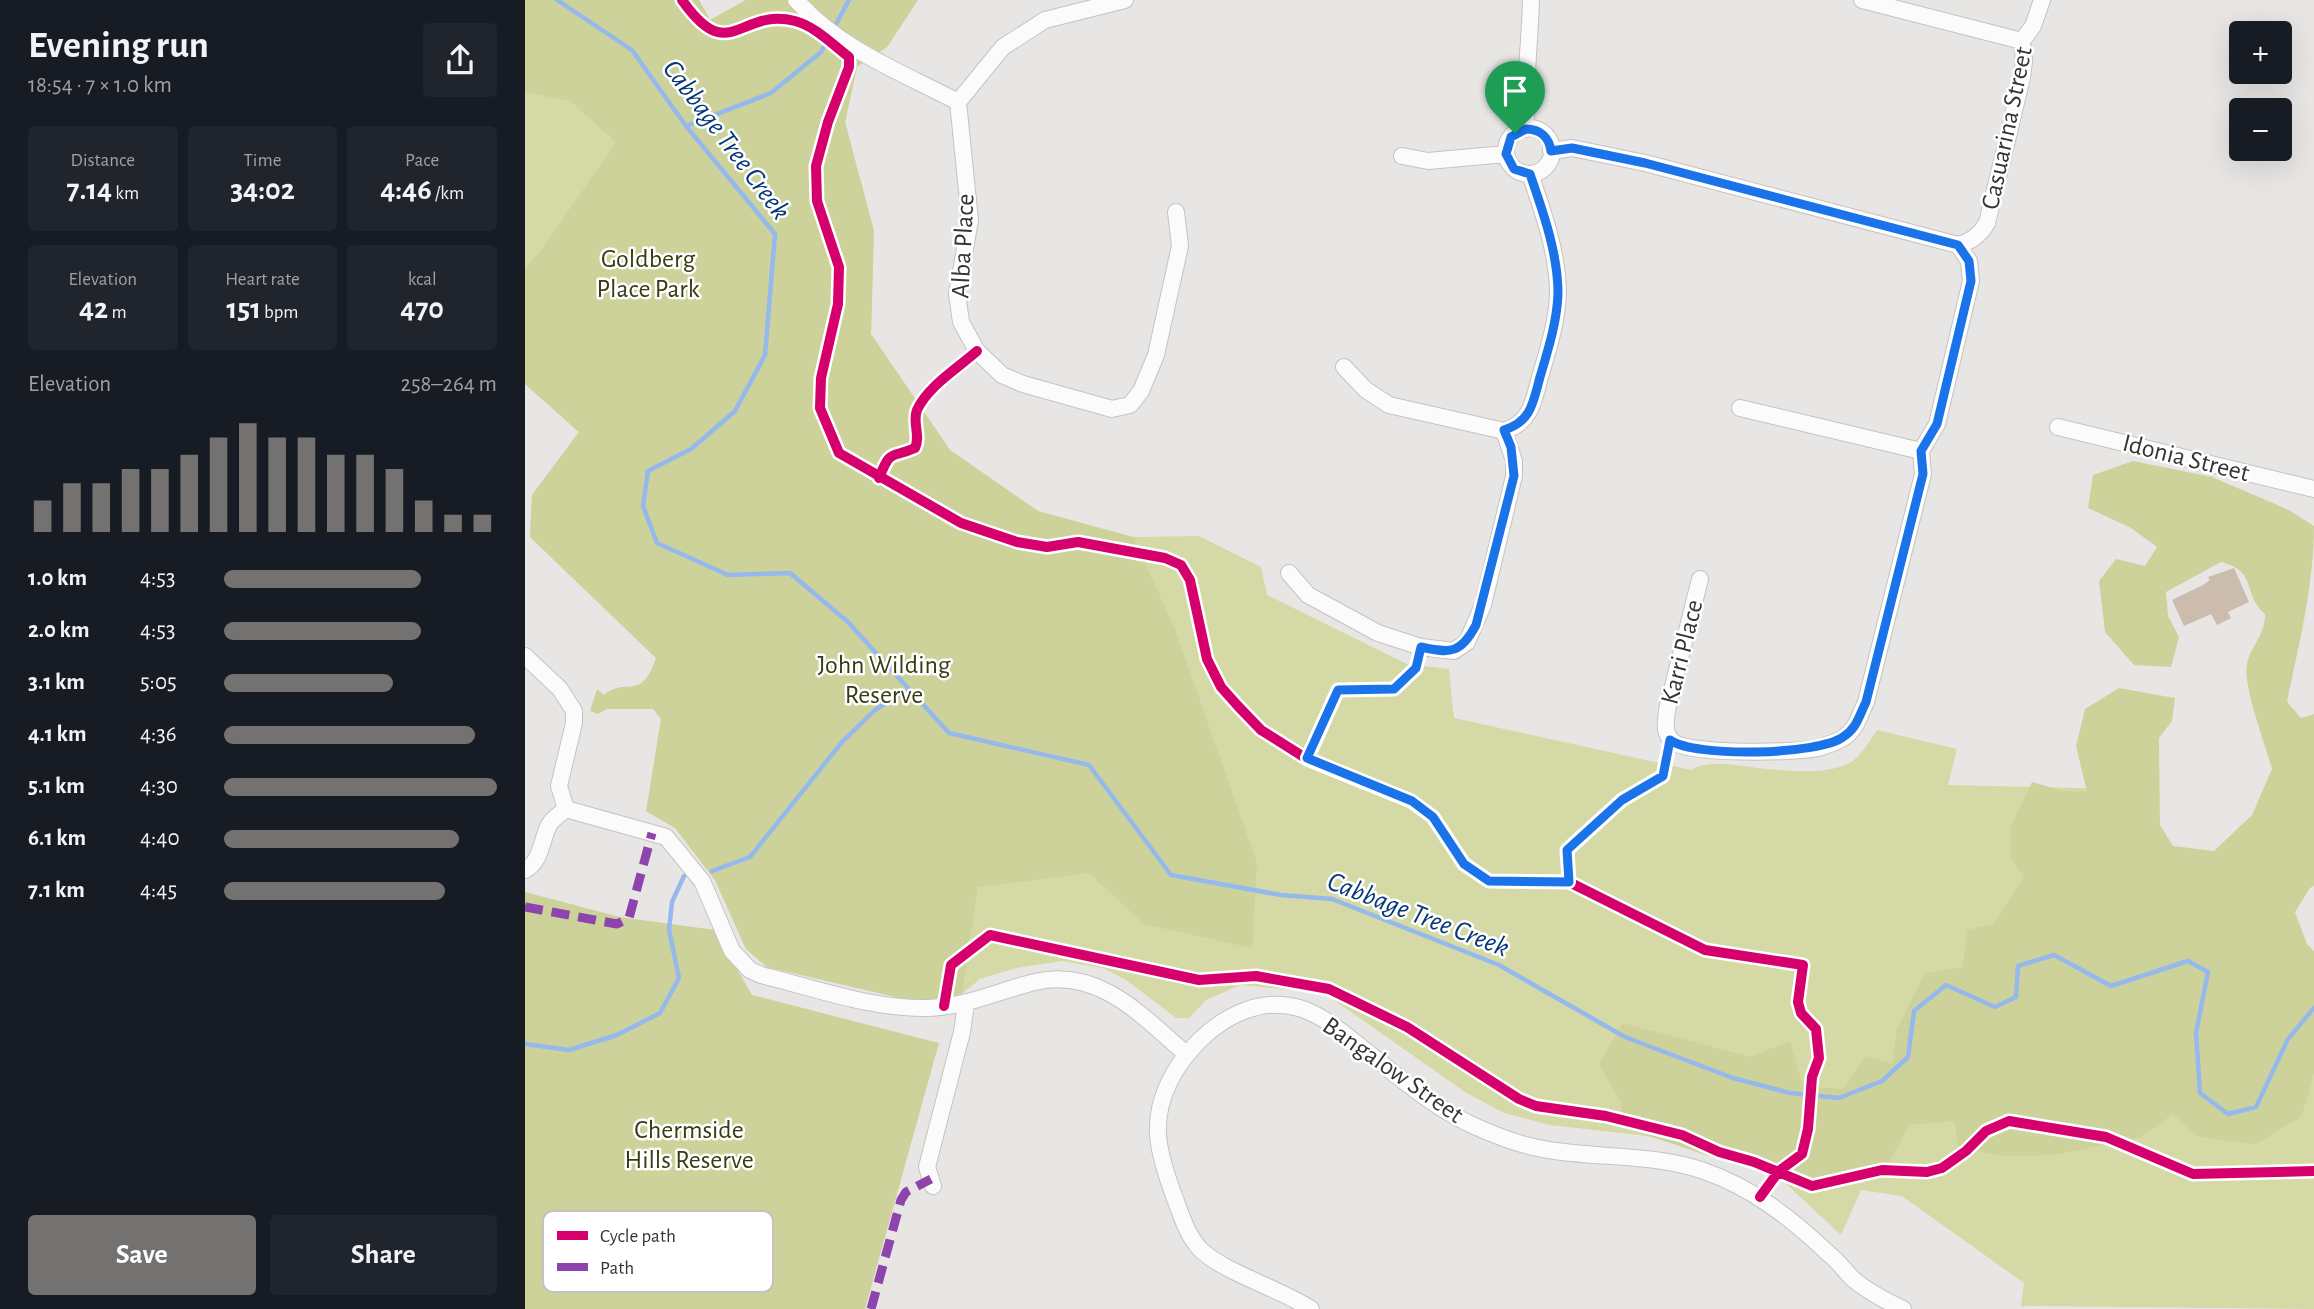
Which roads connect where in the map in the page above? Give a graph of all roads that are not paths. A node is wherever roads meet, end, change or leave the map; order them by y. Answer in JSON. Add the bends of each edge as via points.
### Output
{"nodes":[{"id":1,"x":796,"y":0,"type":"edge"},
{"id":2,"x":1125,"y":0,"type":"edge"},
{"id":3,"x":1531,"y":0,"type":"edge"},
{"id":4,"x":1862,"y":0,"type":"edge"},
{"id":5,"x":2042,"y":0,"type":"edge"},
{"id":6,"x":2022,"y":41,"type":"junction"},
{"id":7,"x":958,"y":102,"type":"junction"},
{"id":8,"x":1526,"y":129,"type":"junction"},
{"id":9,"x":1551,"y":151,"type":"junction"},
{"id":10,"x":1506,"y":154,"type":"junction"},
{"id":11,"x":1402,"y":156,"type":"dead end"},
{"id":12,"x":1530,"y":174,"type":"junction"},
{"id":13,"x":1176,"y":212,"type":"dead end"},
{"id":14,"x":1958,"y":245,"type":"junction"},
{"id":15,"x":1344,"y":367,"type":"dead end"},
{"id":16,"x":1740,"y":408,"type":"dead end"},
{"id":17,"x":2058,"y":427,"type":"dead end"},
{"id":18,"x":1504,"y":430,"type":"junction"},
{"id":19,"x":1921,"y":451,"type":"junction"},
{"id":20,"x":2314,"y":489,"type":"edge"},
{"id":21,"x":1289,"y":573,"type":"dead end"},
{"id":22,"x":1700,"y":579,"type":"dead end"},
{"id":23,"x":525,"y":656,"type":"edge"},
{"id":24,"x":566,"y":809,"type":"junction"},
{"id":25,"x":525,"y":870,"type":"edge"},
{"id":26,"x":966,"y":1004,"type":"junction"},
{"id":27,"x":1186,"y":1054,"type":"junction"},
{"id":28,"x":933,"y":1186,"type":"dead end"},
{"id":29,"x":1311,"y":1309,"type":"edge"},
{"id":30,"x":1903,"y":1309,"type":"edge"}],
"edges":[{"from":1,"to":7,"type":"street","via":[[852,49]]},
{"from":2,"to":7,"type":"street","via":[[1045,20],[1003,47]]},
{"from":3,"to":8,"type":"street","via":[[1524,87]]},
{"from":4,"to":6,"type":"street"},
{"from":5,"to":6,"type":"street","name":"Casuarina Street"},
{"from":6,"to":14,"type":"street","name":"Casuarina Street","via":[[2022,78],[1987,223],[1976,236]]},
{"from":7,"to":13,"type":"street","name":"Alba Place","via":[[970,220],[957,294],[961,322],[977,351],[1002,375],[1112,409],[1130,405],[1156,355],[1180,246]]},
{"from":8,"to":9,"type":"street","via":[[1545,136]]},
{"from":8,"to":10,"type":"street","via":[[1511,137]]},
{"from":9,"to":12,"type":"street","via":[[1545,167]]},
{"from":9,"to":14,"type":"street","via":[[1572,148],[1645,163]]},
{"from":10,"to":11,"type":"street","via":[[1428,161]]},
{"from":10,"to":12,"type":"street","via":[[1514,169]]},
{"from":12,"to":18,"type":"street","via":[[1556,273],[1556,314],[1527,418]]},
{"from":14,"to":19,"type":"street","name":"Karri Place","via":[[1969,261],[1971,281],[1937,424]]},
{"from":15,"to":18,"type":"street","via":[[1389,405]]},
{"from":16,"to":19,"type":"street"},
{"from":17,"to":20,"type":"street","name":"Idonia Street"},
{"from":18,"to":21,"type":"street","via":[[1513,454],[1514,476],[1483,605],[1467,642],[1454,651],[1397,641],[1308,595]]},
{"from":19,"to":22,"type":"street","name":"Karri Place","via":[[1923,474],[1866,702],[1856,727],[1842,738],[1817,748],[1752,752],[1693,748],[1670,740],[1665,729],[1667,710]]},
{"from":23,"to":24,"type":"street","via":[[560,689],[574,711],[559,786]]},
{"from":24,"to":25,"type":"street","via":[[550,823],[538,856]]},
{"from":24,"to":26,"type":"street","via":[[666,837],[702,881],[732,951],[750,970],[895,1007]]},
{"from":26,"to":27,"type":"street","via":[[1038,982],[1076,980],[1118,996]]},
{"from":26,"to":28,"type":"street","via":[[927,1167]]},
{"from":27,"to":29,"type":"street","name":"Bangalow Street","via":[[1166,1091],[1158,1138],[1187,1231],[1200,1250],[1217,1262]]},
{"from":27,"to":30,"type":"street","name":"Bangalow Street","via":[[1238,1013],[1271,1004],[1298,1007],[1329,1023],[1443,1109],[1507,1139],[1543,1149],[1680,1164],[1761,1197],[1853,1279]]}]}
